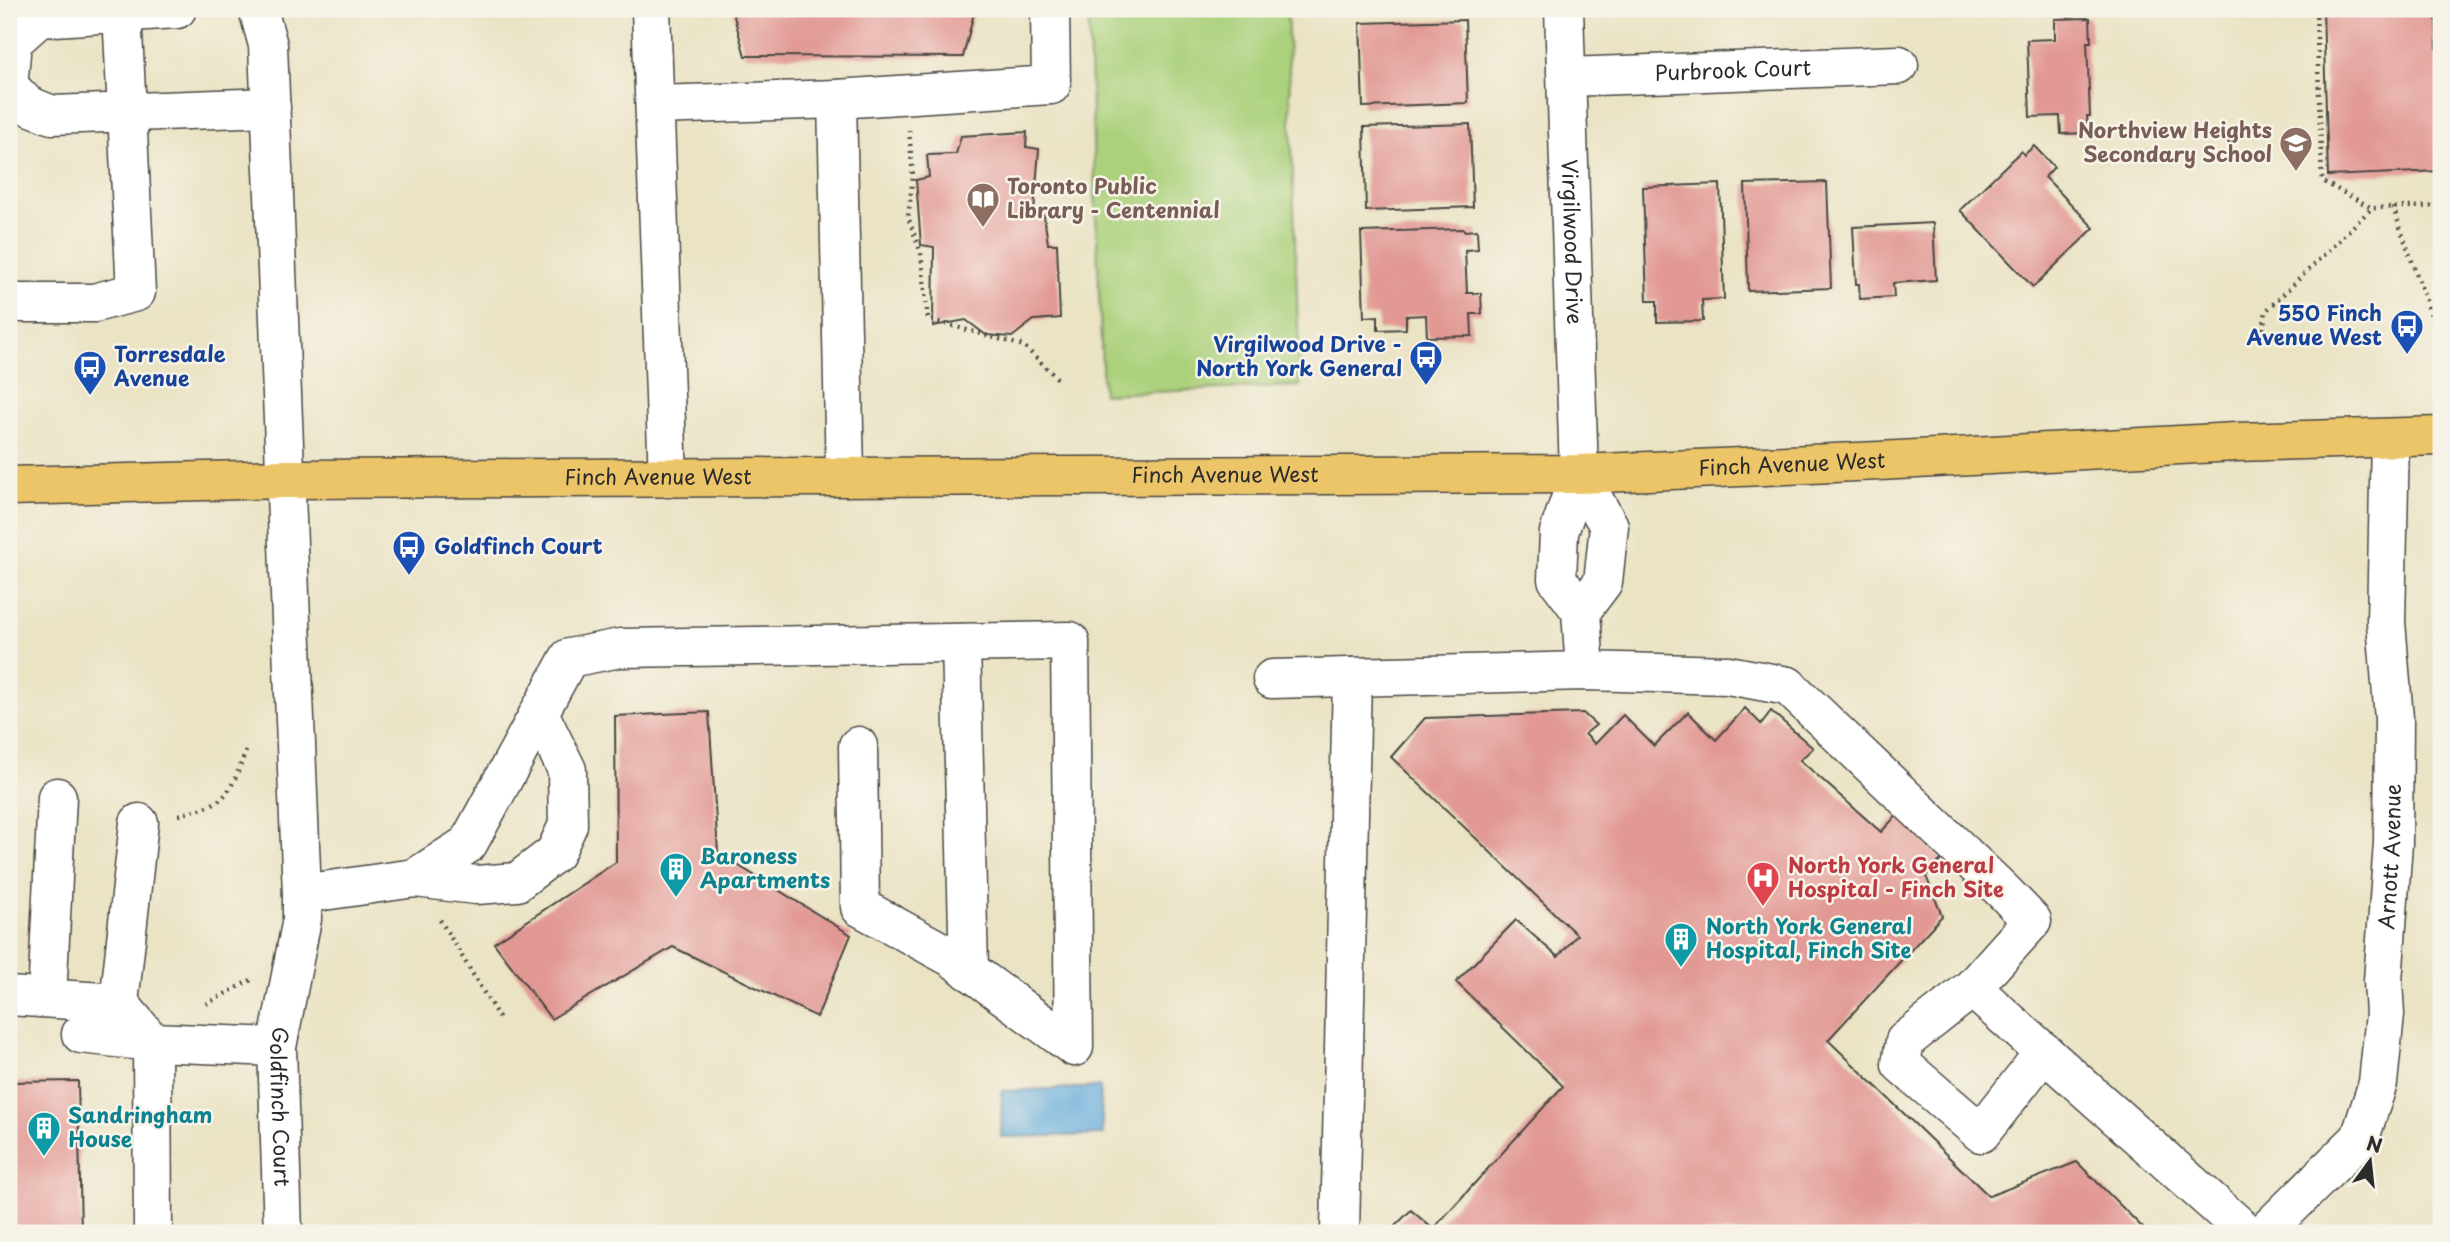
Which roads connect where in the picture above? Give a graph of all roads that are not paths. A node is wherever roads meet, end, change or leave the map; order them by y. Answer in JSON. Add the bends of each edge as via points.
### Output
{"nodes":[{"id":1,"x":177,"y":9,"type":"edge"},
{"id":2,"x":258,"y":9,"type":"edge"},
{"id":3,"x":651,"y":9,"type":"edge"},
{"id":4,"x":1050,"y":9,"type":"edge"},
{"id":5,"x":1564,"y":9,"type":"edge"},
{"id":6,"x":121,"y":10,"type":"edge"},
{"id":7,"x":1899,"y":65,"type":"dead end"},
{"id":8,"x":9,"y":76,"type":"edge"},
{"id":9,"x":1567,"y":77,"type":"junction"},
{"id":10,"x":9,"y":86,"type":"edge"},
{"id":11,"x":838,"y":99,"type":"junction"},
{"id":12,"x":655,"y":105,"type":"junction"},
{"id":13,"x":271,"y":107,"type":"junction"},
{"id":14,"x":127,"y":114,"type":"junction"},
{"id":15,"x":9,"y":303,"type":"edge"},
{"id":16,"x":2441,"y":436,"type":"edge"},
{"id":17,"x":2390,"y":438,"type":"junction"},
{"id":18,"x":1578,"y":474,"type":"junction"},
{"id":19,"x":845,"y":477,"type":"junction"},
{"id":20,"x":668,"y":478,"type":"junction"},
{"id":21,"x":285,"y":479,"type":"junction"},
{"id":22,"x":9,"y":486,"type":"edge"},
{"id":23,"x":961,"y":643,"type":"junction"},
{"id":24,"x":1585,"y":671,"type":"junction"},
{"id":25,"x":1352,"y":677,"type":"junction"},
{"id":26,"x":1272,"y":678,"type":"dead end"},
{"id":27,"x":539,"y":713,"type":"junction"},
{"id":28,"x":858,"y":746,"type":"dead end"},
{"id":29,"x":57,"y":797,"type":"dead end"},
{"id":30,"x":139,"y":823,"type":"dead end"},
{"id":31,"x":415,"y":878,"type":"junction"},
{"id":32,"x":302,"y":894,"type":"junction"},
{"id":33,"x":970,"y":971,"type":"junction"},
{"id":34,"x":1972,"y":988,"type":"junction"},
{"id":35,"x":9,"y":996,"type":"edge"},
{"id":36,"x":47,"y":998,"type":"junction"},
{"id":37,"x":119,"y":1003,"type":"junction"},
{"id":38,"x":81,"y":1034,"type":"dead end"},
{"id":39,"x":152,"y":1042,"type":"junction"},
{"id":40,"x":277,"y":1046,"type":"junction"},
{"id":41,"x":2044,"y":1052,"type":"junction"},
{"id":42,"x":153,"y":1233,"type":"edge"},
{"id":43,"x":283,"y":1233,"type":"edge"},
{"id":44,"x":1340,"y":1233,"type":"edge"},
{"id":45,"x":2247,"y":1233,"type":"edge"},
{"id":46,"x":2264,"y":1233,"type":"edge"}],
"edges":[{"from":1,"to":6,"type":"street"},
{"from":2,"to":13,"type":"street","via":[[268,45]]},
{"from":3,"to":12,"type":"street"},
{"from":4,"to":11,"type":"street","via":[[1051,85]]},
{"from":5,"to":9,"type":"street","name":"Virgilwood Drive"},
{"from":6,"to":8,"type":"street","via":[[39,18],[12,42]]},
{"from":6,"to":14,"type":"street"},
{"from":7,"to":9,"type":"street","name":"Purbrook Court"},
{"from":9,"to":18,"type":"street","name":"Virgilwood Drive"},
{"from":10,"to":14,"type":"street","via":[[27,105],[52,114]]},
{"from":11,"to":12,"type":"street"},
{"from":11,"to":19,"type":"street"},
{"from":12,"to":20,"type":"street"},
{"from":13,"to":14,"type":"street"},
{"from":13,"to":21,"type":"street"},
{"from":14,"to":15,"type":"street","via":[[136,292],[94,303]]},
{"from":16,"to":17,"type":"main road","name":"Finch Avenue West"},
{"from":17,"to":18,"type":"main road","name":"Finch Avenue West"},
{"from":17,"to":46,"type":"street","name":"Arnott Avenue","via":[[2386,622],[2393,719],[2393,843],[2378,1083],[2360,1138]]},
{"from":18,"to":19,"type":"main road","name":"Finch Avenue West"},
{"from":18,"to":24,"type":"street","name":"Virgilwood Drive","via":[[1559,532],[1558,579],[1581,611]]},
{"from":19,"to":20,"type":"main road","name":"Finch Avenue West"},
{"from":20,"to":21,"type":"main road","name":"Finch Avenue West"},
{"from":21,"to":22,"type":"main road","name":"Finch Avenue West"},
{"from":21,"to":32,"type":"street","name":"Goldfinch Court"},
{"from":23,"to":27,"type":"street","via":[[620,648],[569,658]]},
{"from":23,"to":33,"type":"street"},
{"from":23,"to":33,"type":"street","via":[[1070,641],[1074,1047]]},
{"from":24,"to":25,"type":"street"},
{"from":24,"to":34,"type":"street","via":[[1728,676],[1788,686],[2032,921]]},
{"from":25,"to":26,"type":"street"},
{"from":25,"to":44,"type":"street"},
{"from":27,"to":31,"type":"street","via":[[468,844]]},
{"from":27,"to":31,"type":"street","via":[[567,771],[568,825],[555,853],[517,881],[476,885]]},
{"from":28,"to":33,"type":"street","via":[[860,907]]},
{"from":29,"to":36,"type":"street"},
{"from":30,"to":37,"type":"street"},
{"from":31,"to":32,"type":"street"},
{"from":32,"to":40,"type":"street","name":"Goldfinch Court","via":[[302,919]]},
{"from":34,"to":41,"type":"street"},
{"from":34,"to":41,"type":"street","via":[[1905,1041],[1901,1064],[1981,1133]]},
{"from":35,"to":36,"type":"street"},
{"from":36,"to":37,"type":"street"},
{"from":37,"to":39,"type":"street"},
{"from":38,"to":39,"type":"street"},
{"from":39,"to":40,"type":"street"},
{"from":39,"to":42,"type":"street"},
{"from":40,"to":43,"type":"street","name":"Goldfinch Court"},
{"from":41,"to":45,"type":"street"}]}
